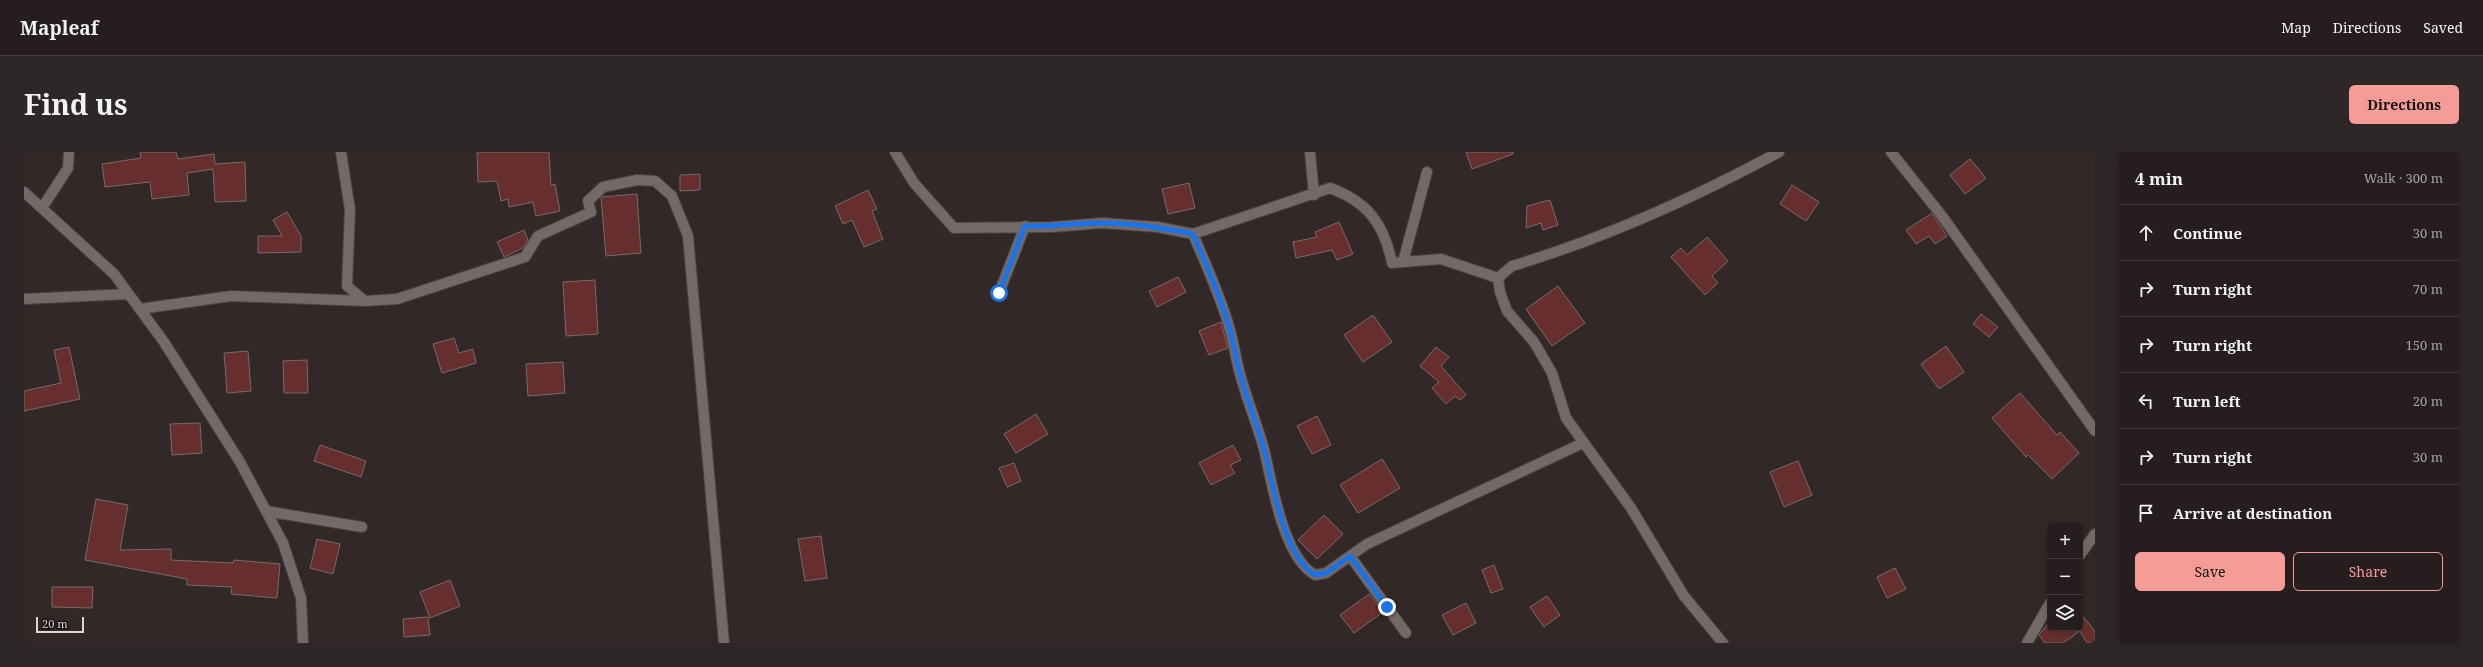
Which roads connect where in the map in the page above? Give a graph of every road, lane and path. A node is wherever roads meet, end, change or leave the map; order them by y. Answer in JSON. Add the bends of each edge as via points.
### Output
{"nodes":[{"id":1,"x":69,"y":152,"type":"edge"},
{"id":2,"x":341,"y":152,"type":"edge"},
{"id":3,"x":895,"y":152,"type":"edge"},
{"id":4,"x":1310,"y":152,"type":"edge"},
{"id":5,"x":1779,"y":152,"type":"edge"},
{"id":6,"x":1891,"y":152,"type":"edge"},
{"id":7,"x":1427,"y":172,"type":"dead end"},
{"id":8,"x":24,"y":192,"type":"edge"},
{"id":9,"x":1314,"y":195,"type":"junction"},
{"id":10,"x":42,"y":208,"type":"junction"},
{"id":11,"x":1025,"y":226,"type":"junction"},
{"id":12,"x":1193,"y":234,"type":"junction"},
{"id":13,"x":1403,"y":262,"type":"junction"},
{"id":14,"x":1498,"y":278,"type":"junction"},
{"id":15,"x":999,"y":293,"type":"dead end"},
{"id":16,"x":128,"y":294,"type":"junction"},
{"id":17,"x":24,"y":299,"type":"edge"},
{"id":18,"x":365,"y":301,"type":"junction"},
{"id":19,"x":140,"y":309,"type":"junction"},
{"id":20,"x":2095,"y":431,"type":"edge"},
{"id":21,"x":1583,"y":443,"type":"junction"},
{"id":22,"x":266,"y":511,"type":"junction"},
{"id":23,"x":362,"y":527,"type":"dead end"},
{"id":24,"x":2095,"y":534,"type":"edge"},
{"id":25,"x":2083,"y":551,"type":"edge"},
{"id":26,"x":1350,"y":556,"type":"junction"},
{"id":27,"x":2047,"y":608,"type":"edge"},
{"id":28,"x":1406,"y":633,"type":"dead end"},
{"id":29,"x":303,"y":643,"type":"edge"},
{"id":30,"x":724,"y":643,"type":"edge"},
{"id":31,"x":1723,"y":643,"type":"edge"},
{"id":32,"x":2027,"y":643,"type":"edge"}],
"edges":[{"from":1,"to":10,"type":"street","via":[[68,168]]},
{"from":2,"to":18,"type":"street","via":[[350,210],[347,286]]},
{"from":3,"to":11,"type":"street","via":[[914,183],[954,228],[991,229]]},
{"from":4,"to":9,"type":"street"},
{"from":5,"to":14,"type":"street","via":[[1713,187],[1617,230],[1512,266]]},
{"from":6,"to":20,"type":"street","via":[[1942,216]]},
{"from":7,"to":13,"type":"street"},
{"from":8,"to":10,"type":"street"},
{"from":9,"to":12,"type":"street"},
{"from":9,"to":13,"type":"street","via":[[1330,188],[1361,204],[1371,214],[1387,239],[1392,263]]},
{"from":10,"to":16,"type":"street","via":[[114,274]]},
{"from":11,"to":12,"type":"street","via":[[1052,227],[1102,223],[1158,227]]},
{"from":11,"to":15,"type":"street"},
{"from":12,"to":26,"type":"street","via":[[1214,282],[1230,329],[1240,375],[1264,450],[1271,490],[1292,543],[1303,565],[1315,575],[1326,573]]},
{"from":13,"to":14,"type":"street","via":[[1441,260]]},
{"from":14,"to":21,"type":"street","via":[[1507,311],[1534,342],[1552,373],[1566,418]]},
{"from":16,"to":17,"type":"street"},
{"from":16,"to":19,"type":"street"},
{"from":18,"to":19,"type":"street","via":[[231,296]]},
{"from":18,"to":30,"type":"street","via":[[398,299],[525,257],[538,236],[591,212],[588,201],[603,187],[637,180],[655,181],[672,196],[688,236]]},
{"from":19,"to":22,"type":"street","via":[[164,342],[240,462]]},
{"from":21,"to":26,"type":"street","via":[[1367,544]]},
{"from":21,"to":31,"type":"street","via":[[1631,508],[1684,596]]},
{"from":22,"to":23,"type":"street"},
{"from":22,"to":29,"type":"street","via":[[283,543],[301,598]]},
{"from":24,"to":25,"type":"street"},
{"from":26,"to":28,"type":"street"},
{"from":27,"to":32,"type":"street"}]}
